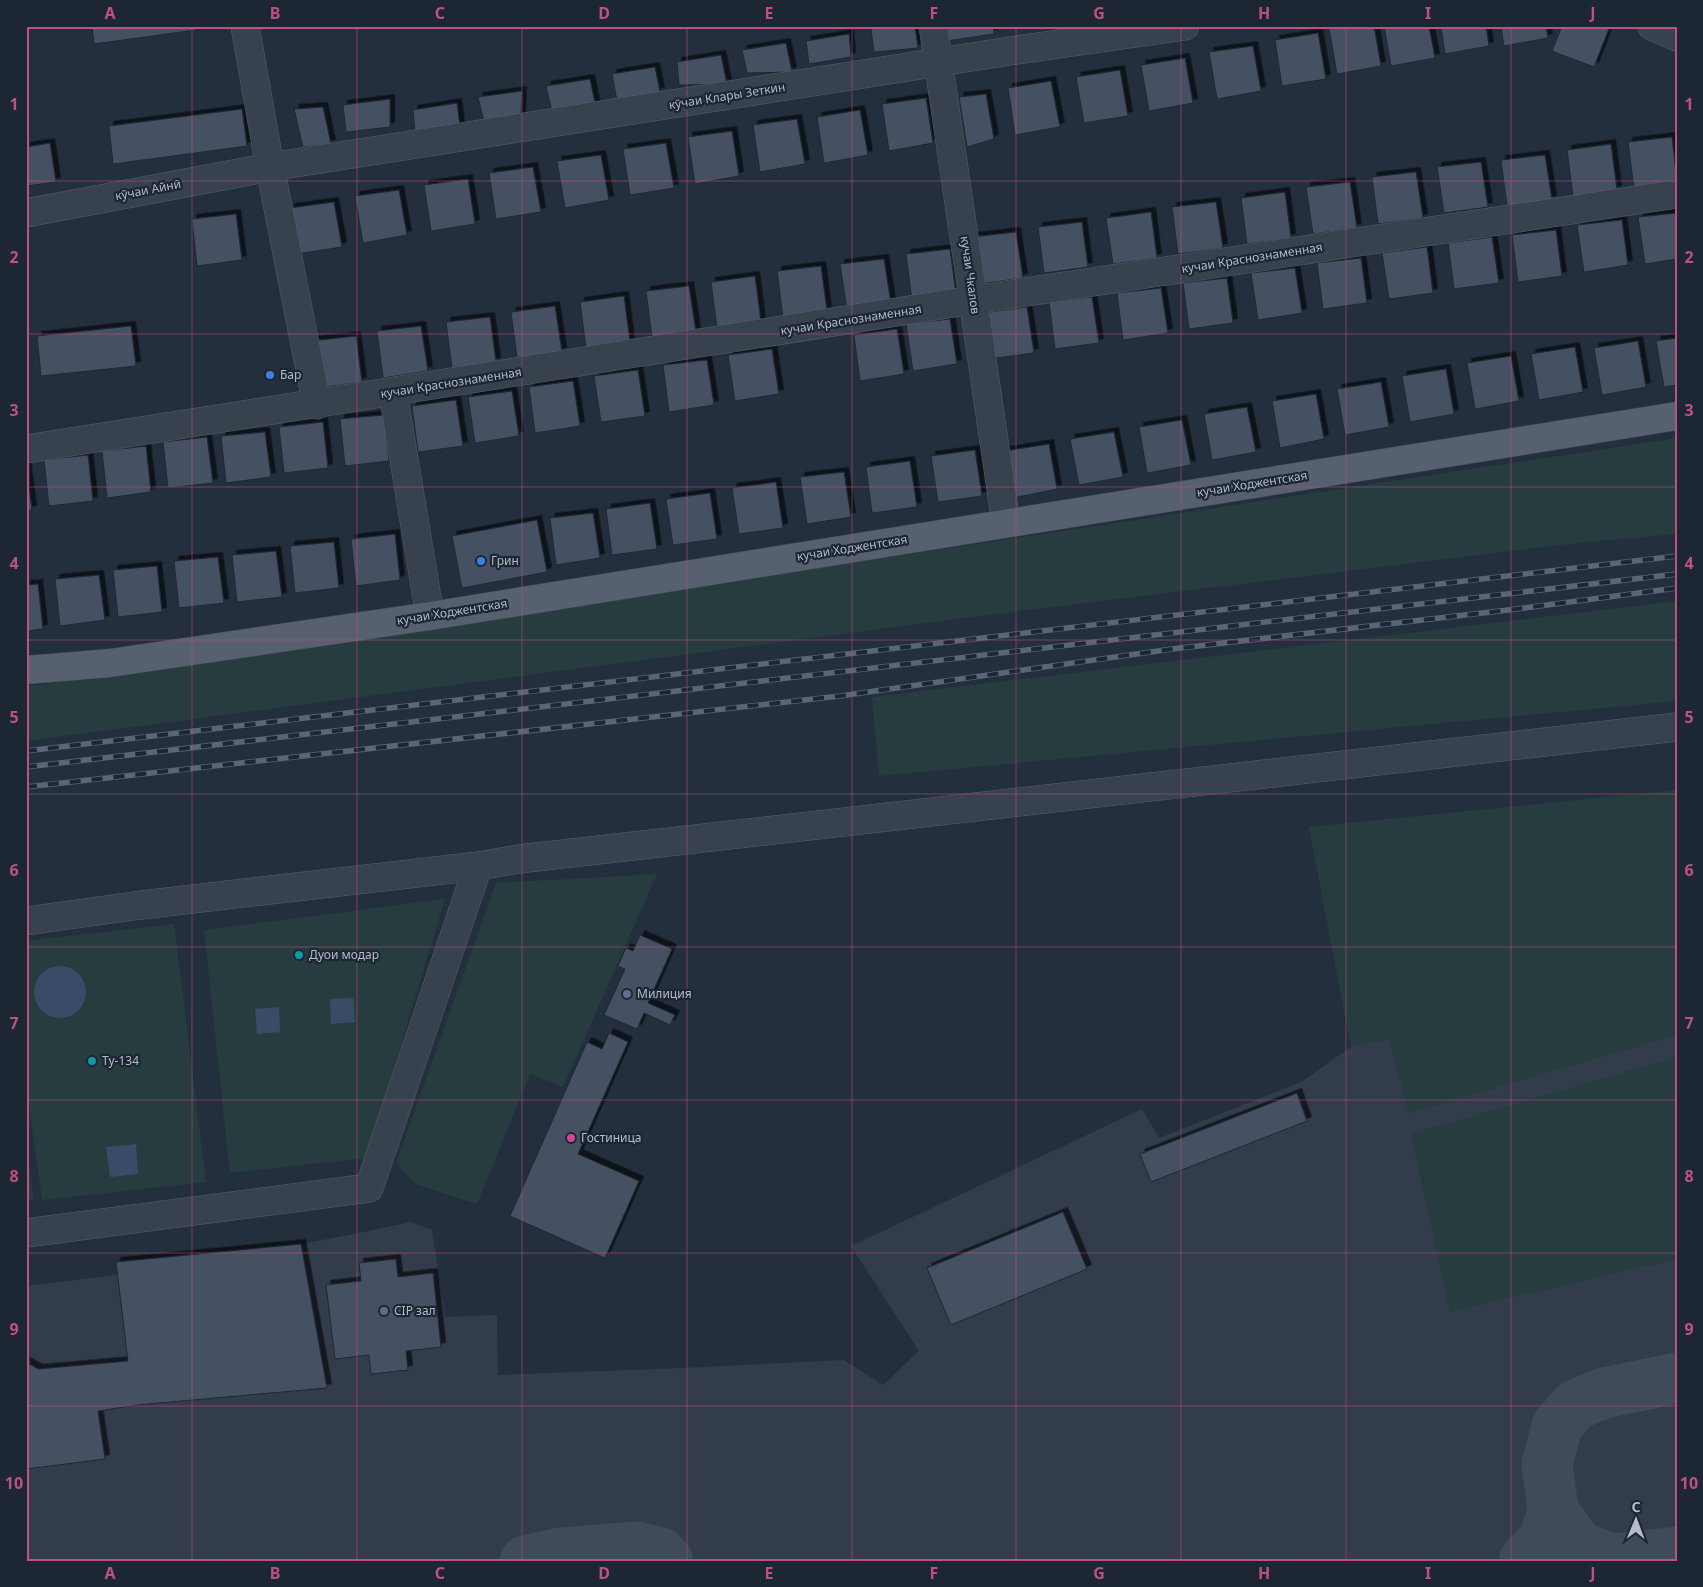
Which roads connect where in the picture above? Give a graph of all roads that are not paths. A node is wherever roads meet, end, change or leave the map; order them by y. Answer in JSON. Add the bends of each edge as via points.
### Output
{"nodes":[{"id":1,"x":245,"y":26,"type":"edge"},
{"id":2,"x":933,"y":26,"type":"edge"},
{"id":3,"x":1185,"y":26,"type":"edge"},
{"id":4,"x":1652,"y":26,"type":"edge"},
{"id":5,"x":1677,"y":37,"type":"edge"},
{"id":6,"x":939,"y":62,"type":"junction"},
{"id":7,"x":270,"y":167,"type":"junction"},
{"id":8,"x":1677,"y":194,"type":"edge"},
{"id":9,"x":26,"y":214,"type":"edge"},
{"id":10,"x":973,"y":300,"type":"junction"},
{"id":11,"x":393,"y":393,"type":"junction"},
{"id":12,"x":317,"y":404,"type":"junction"},
{"id":13,"x":1677,"y":416,"type":"edge"},
{"id":14,"x":26,"y":449,"type":"edge"},
{"id":15,"x":1006,"y":523,"type":"junction"},
{"id":16,"x":430,"y":616,"type":"junction"},
{"id":17,"x":26,"y":670,"type":"edge"},
{"id":18,"x":1677,"y":727,"type":"edge"},
{"id":19,"x":478,"y":866,"type":"junction"},
{"id":20,"x":26,"y":921,"type":"edge"},
{"id":21,"x":26,"y":1233,"type":"edge"}],
"edges":[{"from":1,"to":7,"type":"street"},
{"from":2,"to":6,"type":"street","name":"кучаи Чкалов"},
{"from":3,"to":6,"type":"street","name":"кӯчаи Клары Зеткин"},
{"from":4,"to":5,"type":"street"},
{"from":6,"to":7,"type":"street","name":"кӯчаи Клары Зеткин"},
{"from":6,"to":10,"type":"street","name":"кучаи Чкалов"},
{"from":7,"to":9,"type":"street","name":"кӯчаи Айнӣ"},
{"from":7,"to":12,"type":"street"},
{"from":8,"to":10,"type":"street","name":"кучаи Краснознаменная"},
{"from":10,"to":11,"type":"street","name":"кучаи Краснознаменная"},
{"from":10,"to":15,"type":"street","name":"кучаи Чкалов"},
{"from":11,"to":12,"type":"street","name":"кучаи Краснознаменная"},
{"from":11,"to":16,"type":"street"},
{"from":12,"to":14,"type":"street","name":"кучаи Краснознаменная"},
{"from":13,"to":15,"type":"main road","name":"кучаи Ходжентская"},
{"from":15,"to":16,"type":"main road","name":"кучаи Ходжентская"},
{"from":16,"to":17,"type":"main road","name":"кучаи Ходжентская","via":[[110,663]]},
{"from":18,"to":19,"type":"street"},
{"from":19,"to":20,"type":"street"},
{"from":19,"to":21,"type":"street","via":[[369,1188]]}]}
